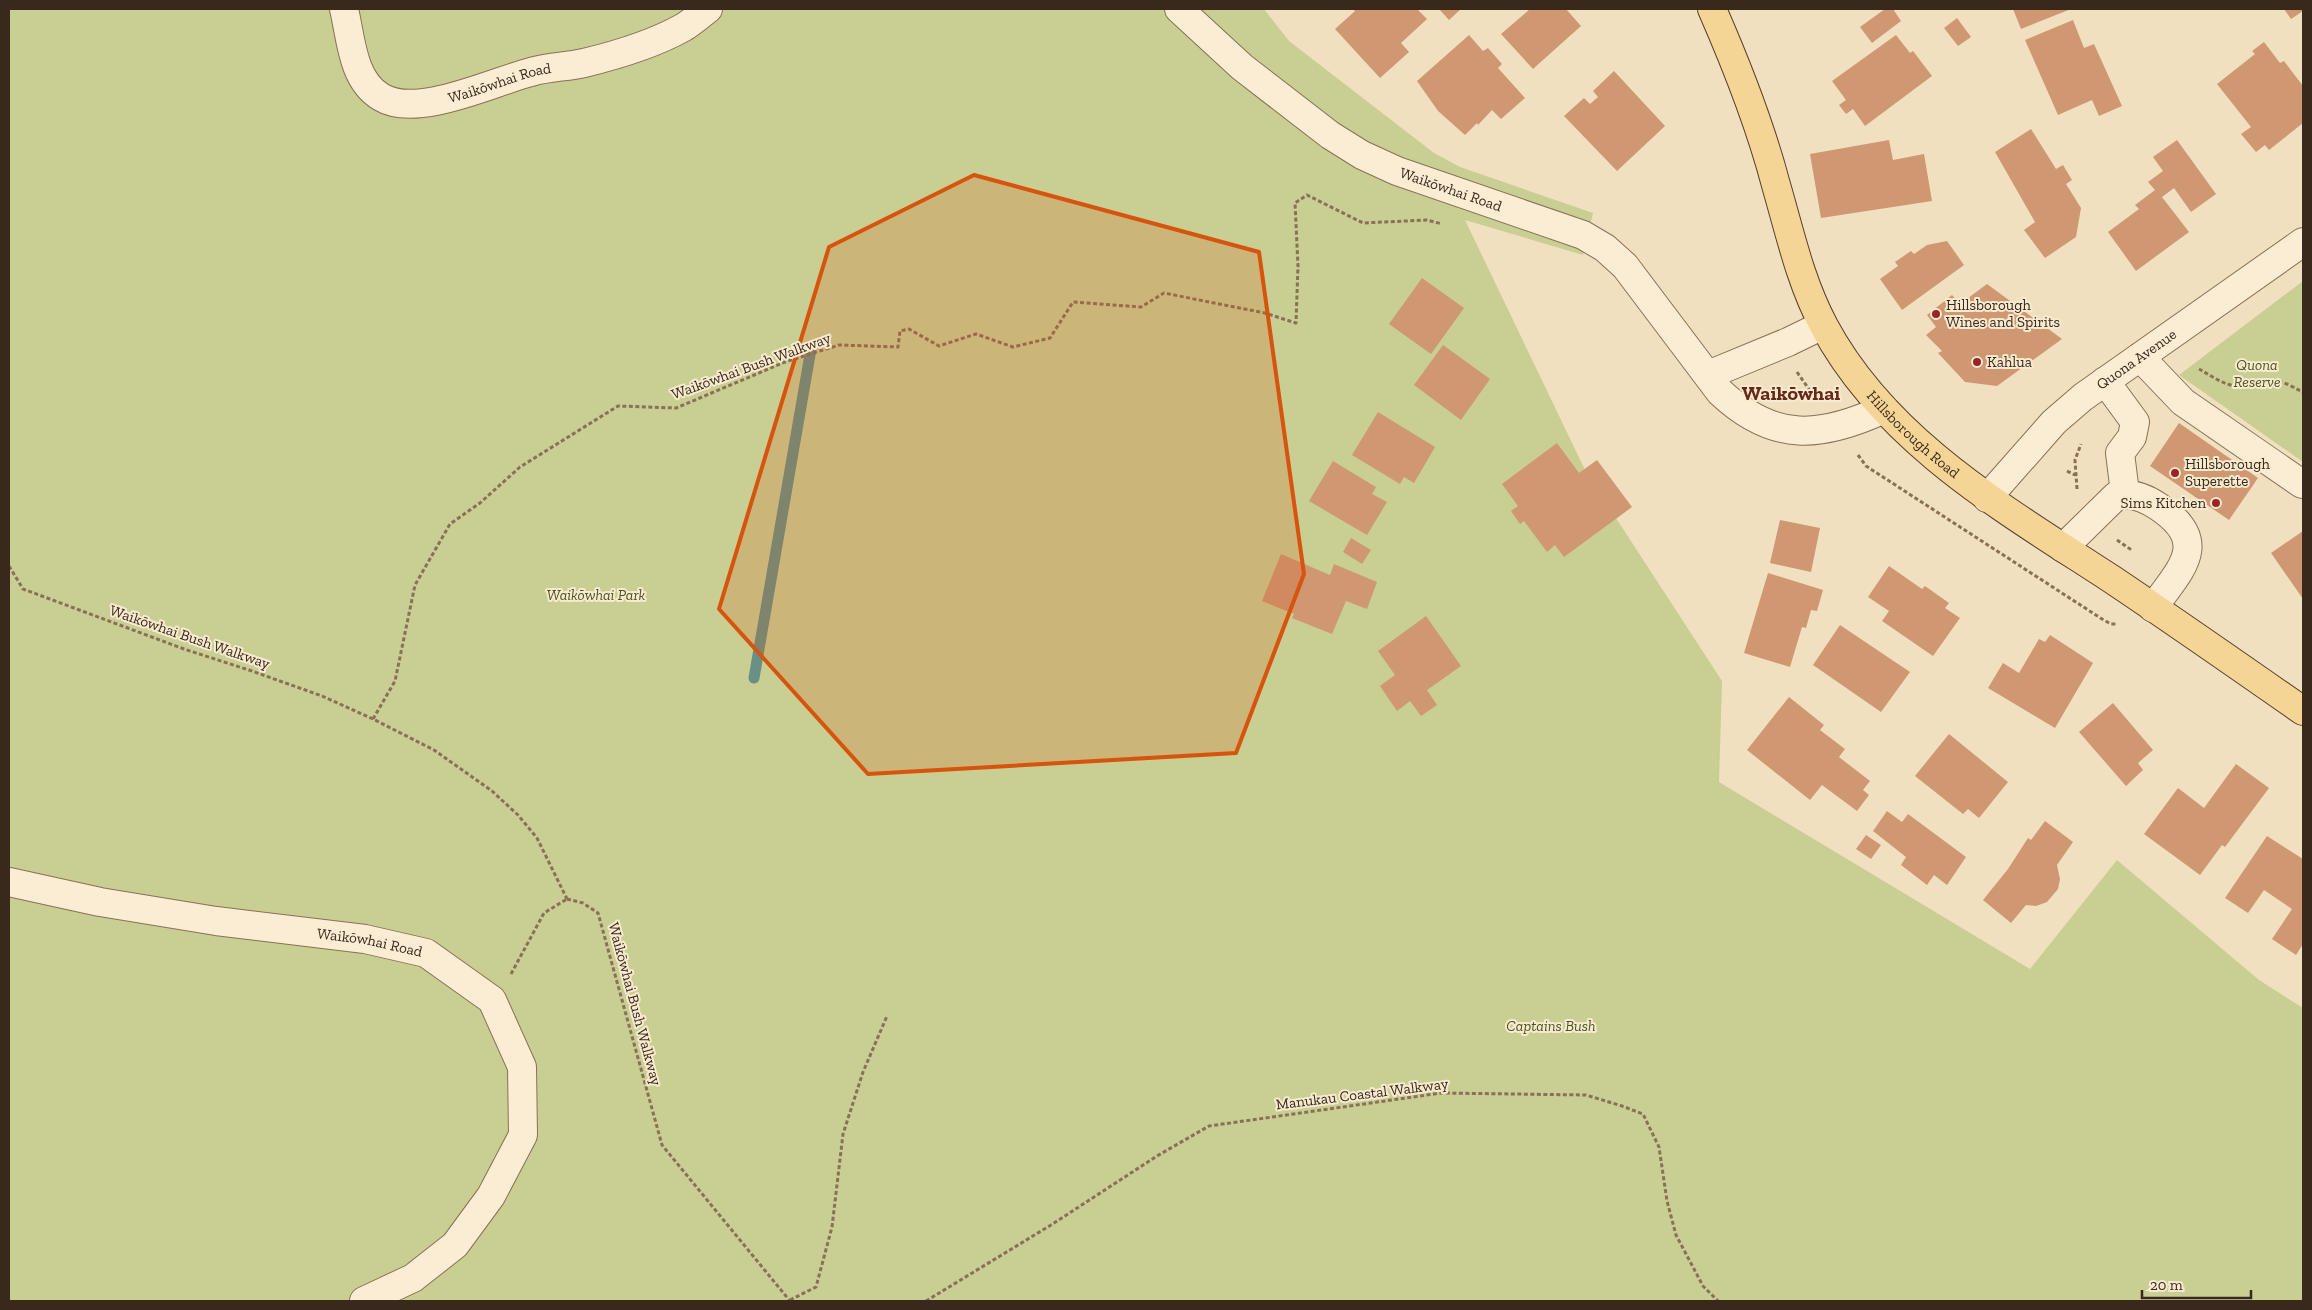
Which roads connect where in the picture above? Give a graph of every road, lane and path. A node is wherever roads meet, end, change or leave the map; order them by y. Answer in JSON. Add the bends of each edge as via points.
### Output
{"nodes":[{"id":1,"x":344,"y":9,"type":"edge"},
{"id":2,"x":708,"y":9,"type":"edge"},
{"id":3,"x":1179,"y":9,"type":"edge"},
{"id":4,"x":1712,"y":9,"type":"edge"},
{"id":5,"x":1446,"y":224,"type":"dead end"},
{"id":6,"x":2303,"y":242,"type":"edge"},
{"id":7,"x":1823,"y":325,"type":"junction"},
{"id":8,"x":2140,"y":356,"type":"junction"},
{"id":9,"x":1793,"y":365,"type":"dead end"},
{"id":10,"x":2193,"y":365,"type":"dead end"},
{"id":11,"x":1708,"y":375,"type":"junction"},
{"id":12,"x":2105,"y":380,"type":"junction"},
{"id":13,"x":2303,"y":392,"type":"edge"},
{"id":14,"x":1819,"y":403,"type":"dead end"},
{"id":15,"x":1884,"y":409,"type":"junction"},
{"id":16,"x":1857,"y":454,"type":"dead end"},
{"id":17,"x":2067,"y":471,"type":"dead end"},
{"id":18,"x":2075,"y":475,"type":"dead end"},
{"id":19,"x":2302,"y":484,"type":"dead end"},
{"id":20,"x":2125,"y":494,"type":"junction"},
{"id":21,"x":1987,"y":498,"type":"junction"},
{"id":22,"x":2063,"y":548,"type":"junction"},
{"id":23,"x":9,"y":566,"type":"edge"},
{"id":24,"x":2153,"y":608,"type":"junction"},
{"id":25,"x":2111,"y":624,"type":"dead end"},
{"id":26,"x":2303,"y":710,"type":"edge"},
{"id":27,"x":373,"y":719,"type":"junction"},
{"id":28,"x":9,"y":882,"type":"edge"},
{"id":29,"x":567,"y":899,"type":"junction"},
{"id":30,"x":492,"y":1000,"type":"junction"},
{"id":31,"x":888,"y":1016,"type":"dead end"},
{"id":32,"x":364,"y":1301,"type":"edge"},
{"id":33,"x":790,"y":1301,"type":"edge"},
{"id":34,"x":926,"y":1301,"type":"edge"},
{"id":35,"x":1718,"y":1301,"type":"edge"}],
"edges":[{"from":1,"to":2,"type":"street","name":"Waikōwhai Road","via":[[358,70],[367,86],[382,98],[398,104],[429,104],[532,72],[584,63],[627,50],[684,27]]},
{"from":3,"to":11,"type":"street","name":"Waikōwhai Road","via":[[1242,67],[1330,135],[1362,155],[1397,172],[1583,235],[1605,248],[1625,266]]},
{"from":4,"to":7,"type":"main road","name":"Hillsborough Road","via":[[1753,109],[1792,247]]},
{"from":5,"to":27,"type":"path","name":"Waikōwhai Bush Walkway","via":[[1427,220],[1363,223],[1307,195],[1295,203],[1296,323],[1265,313],[1164,293],[1142,307],[1073,302],[1050,338],[1013,347],[976,334],[939,346],[909,329],[900,331],[898,346],[835,346],[786,362],[676,408],[618,406],[520,467],[480,503],[450,524],[415,585],[395,681]]},
{"from":6,"to":8,"type":"street","name":"Quona Avenue"},
{"from":7,"to":11,"type":"street"},
{"from":7,"to":15,"type":"main road","name":"Hillsborough Road","via":[[1849,369]]},
{"from":8,"to":12,"type":"street","name":"Quona Avenue"},
{"from":8,"to":19,"type":"street","via":[[2183,402]]},
{"from":9,"to":14,"type":"path"},
{"from":10,"to":13,"type":"path","via":[[2237,387],[2277,380]]},
{"from":11,"to":15,"type":"street","name":"Waikōwhai Road","via":[[1738,409],[1778,428],[1825,431]]},
{"from":12,"to":20,"type":"street","via":[[2135,422],[2132,437],[2120,453]]},
{"from":12,"to":21,"type":"street","name":"Quona Avenue","via":[[2054,422]]},
{"from":15,"to":21,"type":"main road","name":"Hillsborough Road"},
{"from":16,"to":25,"type":"path","via":[[1866,466]]},
{"from":17,"to":18,"type":"path"},
{"from":20,"to":22,"type":"street","via":[[2116,496]]},
{"from":20,"to":24,"type":"street","via":[[2158,506],[2176,519],[2188,535],[2184,563]]},
{"from":21,"to":22,"type":"main road","name":"Hillsborough Road"},
{"from":22,"to":24,"type":"main road","name":"Hillsborough Road"},
{"from":23,"to":27,"type":"path","name":"Waikōwhai Bush Walkway","via":[[23,589],[313,693]]},
{"from":24,"to":26,"type":"main road","name":"Hillsborough Road"},
{"from":27,"to":29,"type":"path","name":"Waikōwhai Bush Walkway","via":[[434,750],[492,791],[518,815],[537,838]]},
{"from":28,"to":30,"type":"street","name":"Waikōwhai Road","via":[[100,902],[216,921],[365,939],[426,953]]},
{"from":29,"to":30,"type":"path","via":[[544,913],[508,980]]},
{"from":29,"to":33,"type":"path","name":"Waikōwhai Bush Walkway","via":[[583,903],[598,913],[662,1145]]},
{"from":30,"to":32,"type":"street","via":[[522,1066],[523,1136],[490,1196],[455,1245],[413,1278]]},
{"from":31,"to":33,"type":"path","via":[[863,1072],[843,1134],[832,1227],[816,1287]]},
{"from":34,"to":35,"type":"path","name":"Manukau Coastal Walkway","via":[[1209,1126],[1441,1093],[1586,1095],[1643,1114],[1660,1147],[1667,1202],[1676,1235],[1702,1286]]}]}
